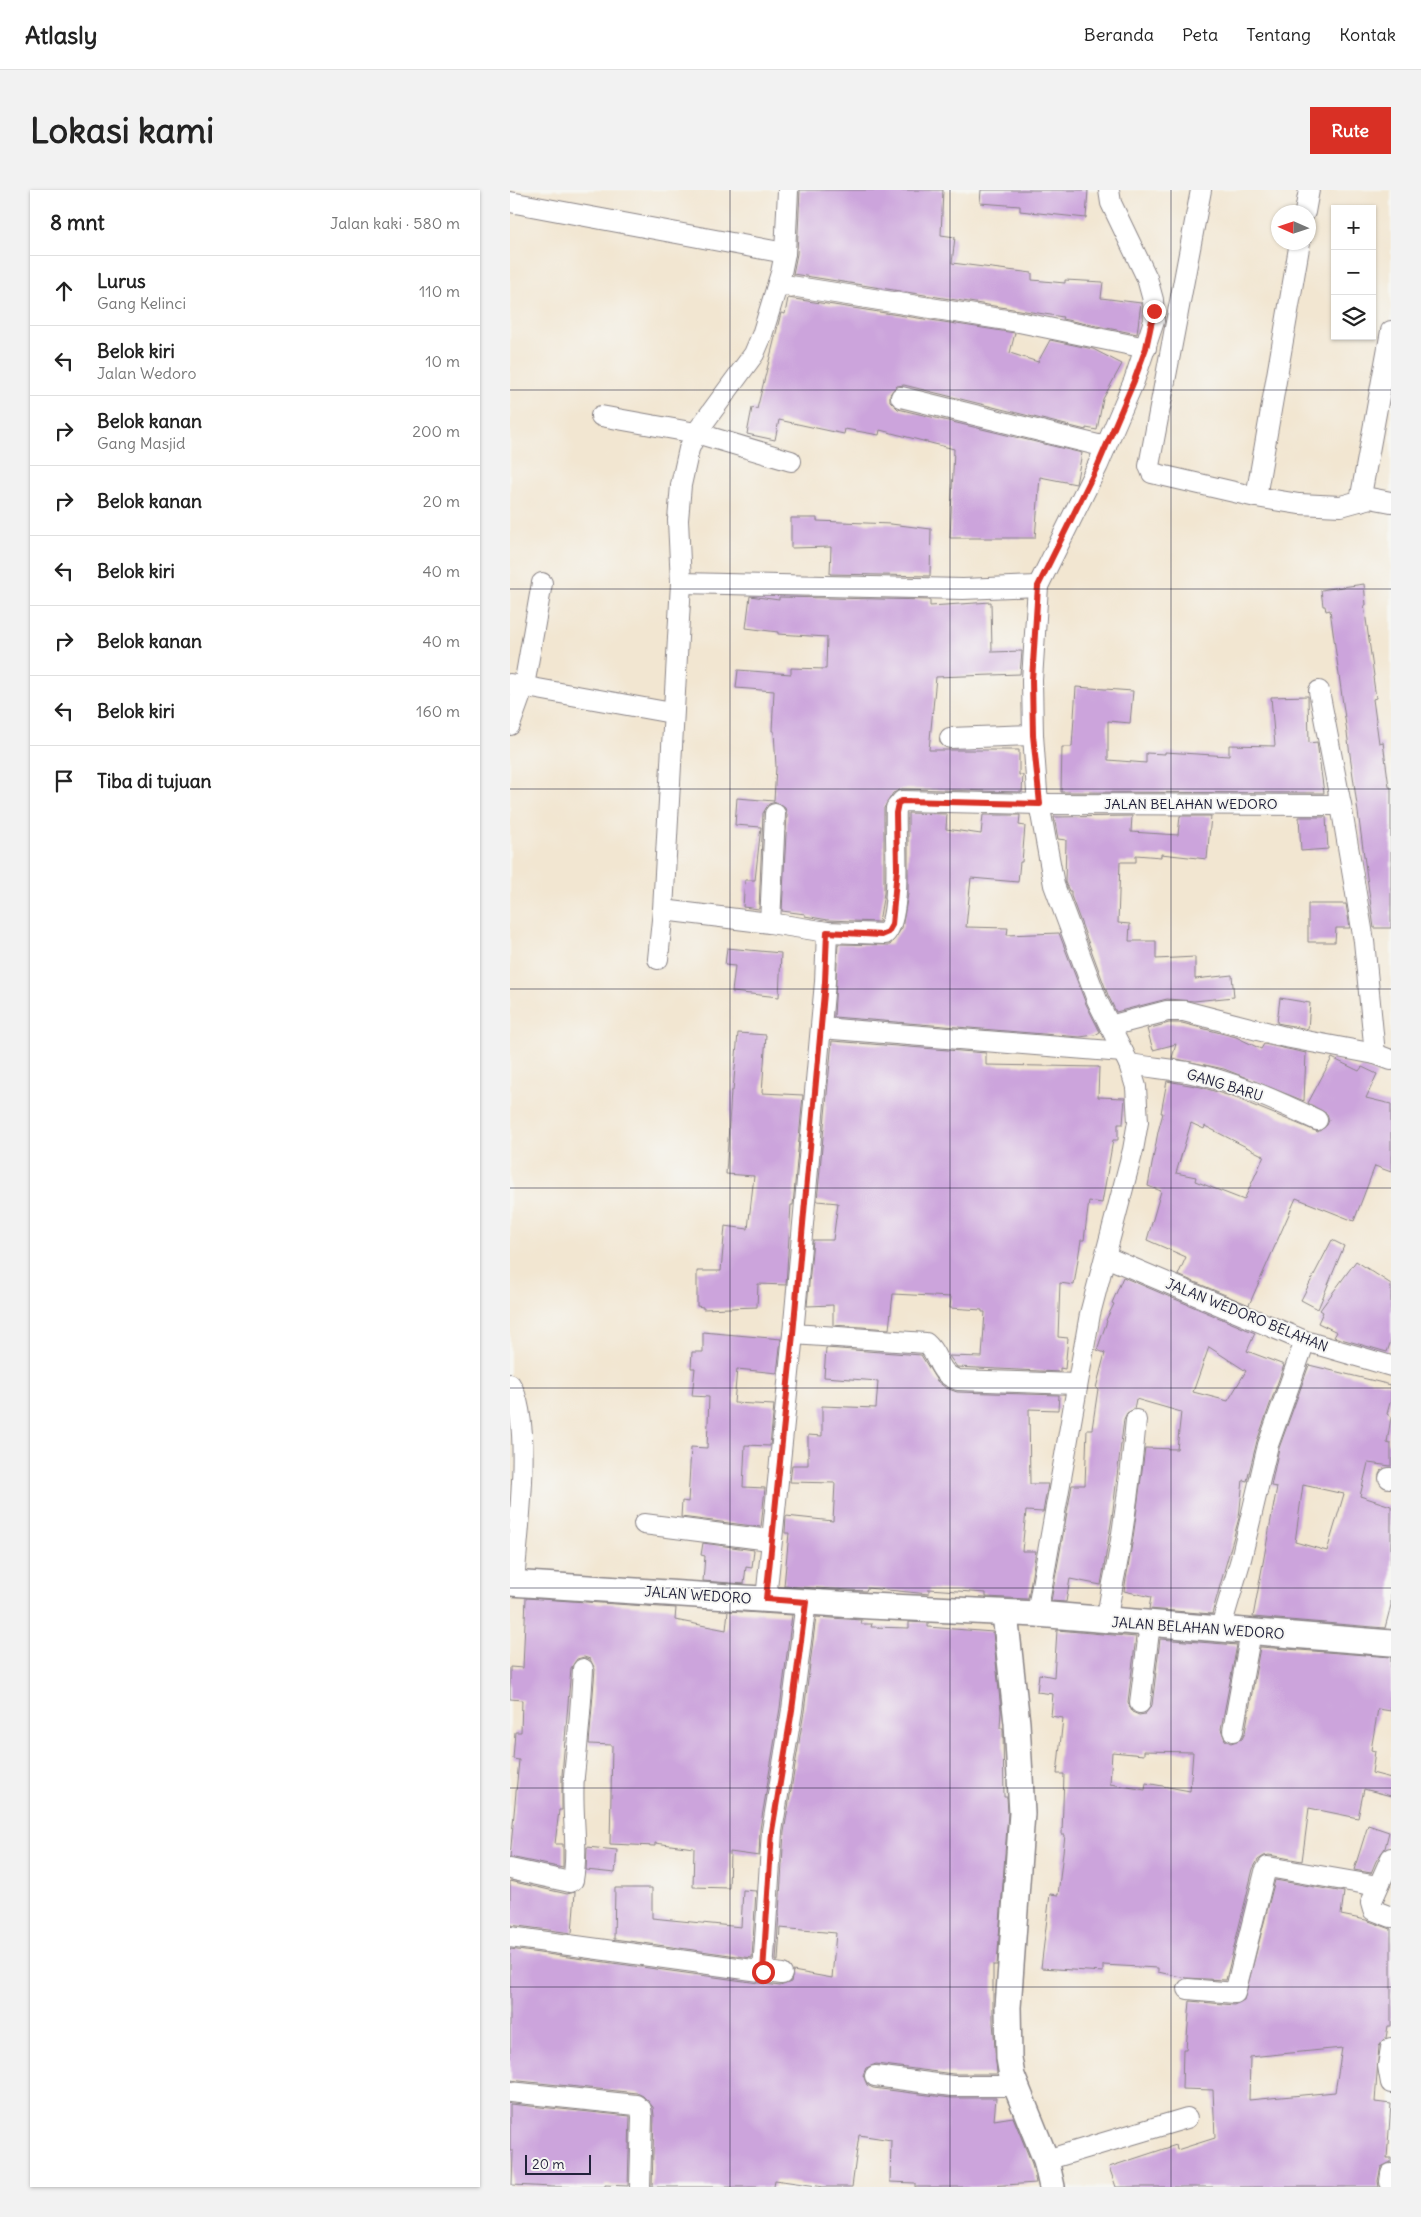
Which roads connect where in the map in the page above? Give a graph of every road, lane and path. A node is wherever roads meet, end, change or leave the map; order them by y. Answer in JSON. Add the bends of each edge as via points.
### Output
{"nodes":[{"id":1,"x":788,"y":190,"type":"edge"},
{"id":2,"x":1109,"y":190,"type":"edge"},
{"id":3,"x":1201,"y":190,"type":"edge"},
{"id":4,"x":1309,"y":190,"type":"edge"},
{"id":5,"x":510,"y":202,"type":"edge"},
{"id":6,"x":1306,"y":205,"type":"edge"},
{"id":7,"x":1299,"y":250,"type":"edge"},
{"id":8,"x":785,"y":253,"type":"junction"},
{"id":9,"x":778,"y":284,"type":"junction"},
{"id":10,"x":1391,"y":331,"type":"edge"},
{"id":11,"x":1146,"y":348,"type":"junction"},
{"id":12,"x":900,"y":397,"type":"dead end"},
{"id":13,"x":601,"y":416,"type":"dead end"},
{"id":14,"x":696,"y":432,"type":"junction"},
{"id":15,"x":1106,"y":447,"type":"junction"},
{"id":16,"x":791,"y":461,"type":"dead end"},
{"id":17,"x":1256,"y":497,"type":"junction"},
{"id":18,"x":1360,"y":501,"type":"junction"},
{"id":19,"x":1391,"y":502,"type":"edge"},
{"id":20,"x":542,"y":583,"type":"dead end"},
{"id":21,"x":681,"y":584,"type":"junction"},
{"id":22,"x":1038,"y":586,"type":"junction"},
{"id":23,"x":517,"y":685,"type":"edge"},
{"id":24,"x":1319,"y":691,"type":"dead end"},
{"id":25,"x":672,"y":713,"type":"junction"},
{"id":26,"x":510,"y":725,"type":"edge"},
{"id":27,"x":1033,"y":735,"type":"junction"},
{"id":28,"x":950,"y":738,"type":"dead end"},
{"id":29,"x":1040,"y":804,"type":"junction"},
{"id":30,"x":1341,"y":805,"type":"junction"},
{"id":31,"x":775,"y":814,"type":"dead end"},
{"id":32,"x":663,"y":910,"type":"junction"},
{"id":33,"x":770,"y":922,"type":"junction"},
{"id":34,"x":827,"y":932,"type":"junction"},
{"id":35,"x":658,"y":959,"type":"dead end"},
{"id":36,"x":1110,"y":1026,"type":"junction"},
{"id":37,"x":821,"y":1028,"type":"junction"},
{"id":38,"x":1383,"y":1057,"type":"edge"},
{"id":39,"x":1126,"y":1058,"type":"junction"},
{"id":40,"x":1316,"y":1120,"type":"dead end"},
{"id":41,"x":1106,"y":1257,"type":"junction"},
{"id":42,"x":793,"y":1334,"type":"junction"},
{"id":43,"x":1305,"y":1341,"type":"junction"},
{"id":44,"x":1391,"y":1366,"type":"edge"},
{"id":45,"x":510,"y":1384,"type":"edge"},
{"id":46,"x":1076,"y":1384,"type":"junction"},
{"id":47,"x":1136,"y":1420,"type":"dead end"},
{"id":48,"x":516,"y":1485,"type":"edge"},
{"id":49,"x":644,"y":1524,"type":"dead end"},
{"id":50,"x":770,"y":1540,"type":"junction"},
{"id":51,"x":512,"y":1583,"type":"edge"},
{"id":52,"x":766,"y":1599,"type":"junction"},
{"id":53,"x":806,"y":1602,"type":"junction"},
{"id":54,"x":1005,"y":1614,"type":"junction"},
{"id":55,"x":1037,"y":1614,"type":"junction"},
{"id":56,"x":1107,"y":1621,"type":"junction"},
{"id":57,"x":1150,"y":1624,"type":"junction"},
{"id":58,"x":1220,"y":1630,"type":"junction"},
{"id":59,"x":1251,"y":1632,"type":"junction"},
{"id":60,"x":1391,"y":1642,"type":"edge"},
{"id":61,"x":582,"y":1669,"type":"dead end"},
{"id":62,"x":1140,"y":1703,"type":"dead end"},
{"id":63,"x":1233,"y":1732,"type":"dead end"},
{"id":64,"x":1391,"y":1858,"type":"edge"},
{"id":65,"x":510,"y":1869,"type":"edge"},
{"id":66,"x":1378,"y":1886,"type":"junction"},
{"id":67,"x":1391,"y":1917,"type":"edge"},
{"id":68,"x":510,"y":1937,"type":"edge"},
{"id":69,"x":1188,"y":1989,"type":"dead end"},
{"id":70,"x":1391,"y":2048,"type":"edge"},
{"id":71,"x":875,"y":2076,"type":"dead end"},
{"id":72,"x":1391,"y":2083,"type":"edge"},
{"id":73,"x":1016,"y":2086,"type":"junction"},
{"id":74,"x":510,"y":2092,"type":"edge"},
{"id":75,"x":1187,"y":2118,"type":"dead end"},
{"id":76,"x":1046,"y":2160,"type":"junction"},
{"id":77,"x":640,"y":2187,"type":"edge"},
{"id":78,"x":1052,"y":2187,"type":"edge"}],
"edges":[{"from":1,"to":8,"type":"street"},
{"from":2,"to":11,"type":"street","via":[[1111,203],[1147,278],[1153,300],[1154,321]]},
{"from":3,"to":17,"type":"street","via":[[1149,466],[1152,473]]},
{"from":4,"to":6,"type":"street"},
{"from":5,"to":8,"type":"street"},
{"from":7,"to":17,"type":"street"},
{"from":8,"to":9,"type":"street"},
{"from":9,"to":11,"type":"street","via":[[1019,322]]},
{"from":9,"to":14,"type":"street","via":[[754,354]]},
{"from":10,"to":18,"type":"street"},
{"from":11,"to":15,"type":"street"},
{"from":12,"to":15,"type":"street"},
{"from":13,"to":14,"type":"street"},
{"from":14,"to":16,"type":"street"},
{"from":14,"to":21,"type":"street","via":[[681,486],[678,520]]},
{"from":15,"to":22,"type":"street"},
{"from":17,"to":18,"type":"street","via":[[1341,506]]},
{"from":18,"to":19,"type":"street","via":[[1370,498]]},
{"from":20,"to":23,"type":"street"},
{"from":21,"to":22,"type":"street","via":[[962,589]]},
{"from":21,"to":25,"type":"street"},
{"from":22,"to":27,"type":"street","via":[[1032,680]]},
{"from":23,"to":25,"type":"street"},
{"from":23,"to":26,"type":"street"},
{"from":24,"to":30,"type":"street"},
{"from":25,"to":32,"type":"street"},
{"from":27,"to":28,"type":"street"},
{"from":27,"to":29,"type":"street"},
{"from":29,"to":30,"type":"street","name":"JALAN BELAHAN WEDORO"},
{"from":29,"to":34,"type":"street","name":"JALAN BELAHAN WEDORO","via":[[898,803],[892,925],[881,935]]},
{"from":29,"to":36,"type":"street","via":[[1054,885]]},
{"from":30,"to":38,"type":"street"},
{"from":31,"to":33,"type":"street"},
{"from":32,"to":33,"type":"street"},
{"from":32,"to":35,"type":"street"},
{"from":33,"to":34,"type":"street"},
{"from":34,"to":37,"type":"street"},
{"from":36,"to":38,"type":"street","via":[[1167,1011],[1184,1011],[1285,1037]]},
{"from":36,"to":39,"type":"street"},
{"from":37,"to":39,"type":"street","name":"GANG BARU"},
{"from":37,"to":42,"type":"street"},
{"from":39,"to":40,"type":"street","name":"GANG BARU","via":[[1233,1085]]},
{"from":39,"to":41,"type":"street","via":[[1136,1087],[1138,1122],[1134,1150]]},
{"from":41,"to":43,"type":"street","name":"JALAN WEDORO BELAHAN"},
{"from":41,"to":46,"type":"street"},
{"from":42,"to":46,"type":"street","via":[[926,1343],[942,1371],[958,1380]]},
{"from":42,"to":50,"type":"street"},
{"from":43,"to":44,"type":"street","name":"JALAN WEDORO BELAHAN"},
{"from":43,"to":58,"type":"street","via":[[1268,1445]]},
{"from":45,"to":48,"type":"street","via":[[520,1406],[522,1423]]},
{"from":46,"to":55,"type":"street"},
{"from":47,"to":56,"type":"street","via":[[1131,1477]]},
{"from":48,"to":51,"type":"street"},
{"from":49,"to":50,"type":"street"},
{"from":50,"to":52,"type":"street"},
{"from":51,"to":52,"type":"street","name":"JALAN WEDORO"},
{"from":52,"to":53,"type":"street","name":"JALAN WEDORO"},
{"from":53,"to":54,"type":"street","name":"JALAN WEDORO"},
{"from":53,"to":68,"type":"street","via":[[772,1831],[772,1973]]},
{"from":54,"to":55,"type":"street","name":"JALAN BELAHAN WEDORO"},
{"from":54,"to":73,"type":"street","via":[[1017,1723],[1022,1813],[1008,2006],[1009,2058]]},
{"from":55,"to":56,"type":"street","name":"JALAN BELAHAN WEDORO"},
{"from":56,"to":57,"type":"street","name":"JALAN BELAHAN WEDORO"},
{"from":57,"to":58,"type":"street","name":"JALAN BELAHAN WEDORO"},
{"from":57,"to":62,"type":"street"},
{"from":58,"to":59,"type":"street","name":"JALAN BELAHAN WEDORO"},
{"from":59,"to":60,"type":"street","name":"JALAN BELAHAN WEDORO"},
{"from":59,"to":63,"type":"street"},
{"from":61,"to":65,"type":"street","via":[[574,1776],[573,1880],[547,1879]]},
{"from":64,"to":66,"type":"street"},
{"from":66,"to":67,"type":"street","via":[[1371,1899],[1372,1907],[1376,1912]]},
{"from":66,"to":69,"type":"street","via":[[1268,1866],[1235,1993]]},
{"from":70,"to":72,"type":"street","via":[[1388,2066]]},
{"from":71,"to":73,"type":"street","via":[[952,2086]]},
{"from":73,"to":76,"type":"street"},
{"from":74,"to":77,"type":"street","via":[[636,2105],[641,2109],[642,2117]]},
{"from":75,"to":76,"type":"street"},
{"from":76,"to":78,"type":"street"}]}
